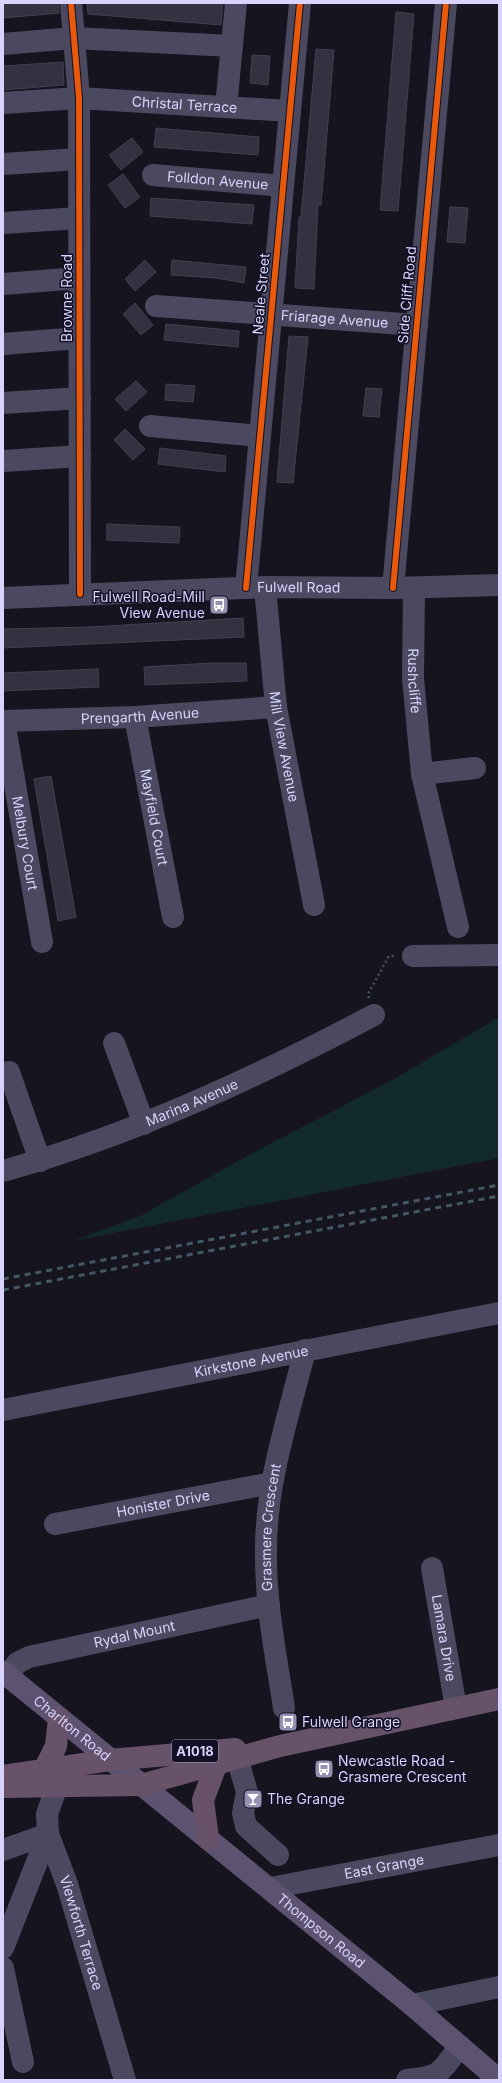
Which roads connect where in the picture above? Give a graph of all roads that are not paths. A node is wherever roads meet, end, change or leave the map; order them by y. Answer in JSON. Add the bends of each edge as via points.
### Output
{"nodes":[{"id":1,"x":71,"y":3,"type":"edge"},
{"id":2,"x":236,"y":3,"type":"edge"},
{"id":3,"x":300,"y":3,"type":"edge"},
{"id":4,"x":446,"y":3,"type":"edge"},
{"id":5,"x":74,"y":38,"type":"junction"},
{"id":6,"x":3,"y":44,"type":"edge"},
{"id":7,"x":232,"y":46,"type":"junction"},
{"id":8,"x":79,"y":98,"type":"junction"},
{"id":9,"x":3,"y":103,"type":"edge"},
{"id":10,"x":226,"y":107,"type":"junction"},
{"id":11,"x":290,"y":111,"type":"junction"},
{"id":12,"x":80,"y":159,"type":"junction"},
{"id":13,"x":3,"y":164,"type":"edge"},
{"id":14,"x":153,"y":175,"type":"dead end"},
{"id":15,"x":283,"y":186,"type":"junction"},
{"id":16,"x":80,"y":218,"type":"junction"},
{"id":17,"x":3,"y":223,"type":"edge"},
{"id":18,"x":79,"y":278,"type":"junction"},
{"id":19,"x":3,"y":284,"type":"edge"},
{"id":20,"x":156,"y":306,"type":"dead end"},
{"id":21,"x":271,"y":314,"type":"junction"},
{"id":22,"x":417,"y":325,"type":"junction"},
{"id":23,"x":79,"y":338,"type":"junction"},
{"id":24,"x":3,"y":344,"type":"edge"},
{"id":25,"x":80,"y":398,"type":"junction"},
{"id":26,"x":3,"y":403,"type":"edge"},
{"id":27,"x":150,"y":426,"type":"dead end"},
{"id":28,"x":260,"y":436,"type":"junction"},
{"id":29,"x":80,"y":456,"type":"junction"},
{"id":30,"x":3,"y":462,"type":"edge"},
{"id":31,"x":499,"y":585,"type":"edge"},
{"id":32,"x":256,"y":587,"type":"junction"},
{"id":33,"x":403,"y":588,"type":"junction"},
{"id":34,"x":80,"y":594,"type":"junction"},
{"id":35,"x":3,"y":598,"type":"edge"},
{"id":36,"x":276,"y":707,"type":"junction"},
{"id":37,"x":135,"y":717,"type":"junction"},
{"id":38,"x":4,"y":721,"type":"edge"},
{"id":39,"x":475,"y":768,"type":"dead end"},
{"id":40,"x":422,"y":774,"type":"junction"},
{"id":41,"x":314,"y":905,"type":"dead end"},
{"id":42,"x":173,"y":917,"type":"dead end"},
{"id":43,"x":458,"y":927,"type":"dead end"},
{"id":44,"x":42,"y":942,"type":"dead end"},
{"id":45,"x":499,"y":955,"type":"edge"},
{"id":46,"x":424,"y":960,"type":"road end"},
{"id":47,"x":374,"y":1015,"type":"road end"},
{"id":48,"x":114,"y":1043,"type":"dead end"},
{"id":49,"x":9,"y":1072,"type":"dead end"},
{"id":50,"x":144,"y":1124,"type":"junction"},
{"id":51,"x":40,"y":1160,"type":"junction"},
{"id":52,"x":3,"y":1171,"type":"edge"},
{"id":53,"x":499,"y":1313,"type":"edge"},
{"id":54,"x":305,"y":1350,"type":"junction"},
{"id":55,"x":3,"y":1410,"type":"edge"},
{"id":56,"x":272,"y":1483,"type":"junction"},
{"id":57,"x":55,"y":1524,"type":"dead end"},
{"id":58,"x":432,"y":1568,"type":"dead end"},
{"id":59,"x":269,"y":1605,"type":"junction"},
{"id":60,"x":6,"y":1674,"type":"edge"},
{"id":61,"x":499,"y":1699,"type":"edge"},
{"id":62,"x":284,"y":1708,"type":"dead end"},
{"id":63,"x":456,"y":1708,"type":"junction"},
{"id":64,"x":59,"y":1719,"type":"junction"},
{"id":65,"x":280,"y":1746,"type":"junction"},
{"id":66,"x":110,"y":1760,"type":"junction"},
{"id":67,"x":227,"y":1761,"type":"junction"},
{"id":68,"x":3,"y":1776,"type":"edge"},
{"id":69,"x":50,"y":1778,"type":"junction"},
{"id":70,"x":141,"y":1785,"type":"junction"},
{"id":71,"x":3,"y":1787,"type":"edge"},
{"id":72,"x":48,"y":1834,"type":"junction"},
{"id":73,"x":208,"y":1839,"type":"junction"},
{"id":74,"x":499,"y":1845,"type":"edge"},
{"id":75,"x":3,"y":1850,"type":"edge"},
{"id":76,"x":278,"y":1854,"type":"dead end"},
{"id":77,"x":270,"y":1888,"type":"junction"},
{"id":78,"x":3,"y":1948,"type":"edge"},
{"id":79,"x":3,"y":1968,"type":"edge"},
{"id":80,"x":499,"y":1987,"type":"edge"},
{"id":81,"x":412,"y":2005,"type":"junction"},
{"id":82,"x":7,"y":2013,"type":"edge"},
{"id":83,"x":460,"y":2046,"type":"junction"},
{"id":84,"x":23,"y":2062,"type":"dead end"},
{"id":85,"x":125,"y":2080,"type":"edge"},
{"id":86,"x":407,"y":2080,"type":"edge"},
{"id":87,"x":499,"y":2080,"type":"edge"}],
"edges":[{"from":1,"to":5,"type":"street","name":"Browne Road"},
{"from":2,"to":7,"type":"street"},
{"from":3,"to":11,"type":"street","name":"Neale Street"},
{"from":4,"to":22,"type":"street","name":"Side Cliff Road"},
{"from":5,"to":6,"type":"street"},
{"from":5,"to":7,"type":"street"},
{"from":5,"to":8,"type":"street","name":"Browne Road"},
{"from":7,"to":10,"type":"street"},
{"from":8,"to":9,"type":"street","name":"Christal Terrace"},
{"from":8,"to":10,"type":"street","name":"Christal Terrace"},
{"from":8,"to":12,"type":"street","name":"Browne Road"},
{"from":10,"to":11,"type":"street","name":"Christal Terrace"},
{"from":11,"to":15,"type":"street","name":"Neale Street"},
{"from":12,"to":13,"type":"street"},
{"from":12,"to":16,"type":"street","name":"Browne Road"},
{"from":14,"to":15,"type":"street","name":"Folldon Avenue"},
{"from":15,"to":21,"type":"street","name":"Neale Street"},
{"from":16,"to":17,"type":"street"},
{"from":16,"to":18,"type":"street","name":"Browne Road"},
{"from":18,"to":19,"type":"street"},
{"from":18,"to":23,"type":"street","name":"Browne Road"},
{"from":20,"to":21,"type":"street","name":"Friarage Avenue"},
{"from":21,"to":22,"type":"street","name":"Friarage Avenue"},
{"from":21,"to":28,"type":"street","name":"Neale Street"},
{"from":22,"to":33,"type":"street","name":"Side Cliff Road"},
{"from":23,"to":24,"type":"street"},
{"from":23,"to":25,"type":"street","name":"Browne Road"},
{"from":25,"to":26,"type":"street"},
{"from":25,"to":29,"type":"street","name":"Browne Road"},
{"from":27,"to":28,"type":"street"},
{"from":28,"to":32,"type":"street","name":"Neale Street"},
{"from":29,"to":30,"type":"street"},
{"from":29,"to":34,"type":"street","name":"Browne Road"},
{"from":31,"to":33,"type":"street","name":"Fulwell Road"},
{"from":32,"to":33,"type":"street","name":"Fulwell Road"},
{"from":32,"to":34,"type":"street","name":"Fulwell Road"},
{"from":32,"to":36,"type":"street","name":"Mill View Avenue"},
{"from":33,"to":40,"type":"street","name":"Rushcliffe"},
{"from":34,"to":35,"type":"street","name":"Fulwell Road"},
{"from":36,"to":37,"type":"street","name":"Prengarth Avenue"},
{"from":36,"to":41,"type":"street","name":"Mill View Avenue"},
{"from":37,"to":38,"type":"street","name":"Prengarth Avenue"},
{"from":37,"to":42,"type":"street","name":"Mayfield Court"},
{"from":38,"to":44,"type":"street","name":"Melbury Court"},
{"from":39,"to":40,"type":"street"},
{"from":40,"to":43,"type":"street","name":"Rushcliffe"},
{"from":45,"to":46,"type":"street"},
{"from":47,"to":50,"type":"street","name":"Marina Avenue","via":[[214,1096]]},
{"from":48,"to":50,"type":"street"},
{"from":49,"to":51,"type":"street"},
{"from":50,"to":51,"type":"street","name":"Marina Avenue"},
{"from":51,"to":52,"type":"street","name":"Marina Avenue"},
{"from":53,"to":54,"type":"street","name":"Kirkstone Avenue"},
{"from":54,"to":55,"type":"street","name":"Kirkstone Avenue"},
{"from":54,"to":56,"type":"street","name":"Grasmere Crescent"},
{"from":56,"to":57,"type":"street","name":"Honister Drive"},
{"from":56,"to":59,"type":"street","name":"Grasmere Crescent","via":[[266,1548]]},
{"from":58,"to":63,"type":"street","name":"Lamara Drive"},
{"from":59,"to":60,"type":"street","name":"Rydal Mount","via":[[29,1657],[17,1662]]},
{"from":59,"to":62,"type":"street","name":"Grasmere Crescent"},
{"from":60,"to":64,"type":"main road","name":"Charlton Road"},
{"from":61,"to":63,"type":"highway","number":"A1018"},
{"from":63,"to":65,"type":"highway","number":"A1018"},
{"from":64,"to":66,"type":"main road","name":"Charlton Road"},
{"from":64,"to":69,"type":"highway"},
{"from":65,"to":66,"type":"highway","number":"A1018"},
{"from":65,"to":67,"type":"highway","number":"A1018"},
{"from":66,"to":69,"type":"highway","number":"A1018"},
{"from":66,"to":70,"type":"main road","name":"Charlton Road"},
{"from":67,"to":70,"type":"highway","number":"A1018"},
{"from":67,"to":73,"type":"highway","via":[[203,1800]]},
{"from":67,"to":76,"type":"street","via":[[247,1792],[243,1813],[246,1826]]},
{"from":68,"to":69,"type":"highway","number":"A1018"},
{"from":69,"to":70,"type":"highway","number":"A1018"},
{"from":69,"to":71,"type":"highway","number":"A1018"},
{"from":69,"to":72,"type":"street","name":"Viewforth Terrace"},
{"from":70,"to":73,"type":"main road","name":"Thompson Road"},
{"from":72,"to":75,"type":"street"},
{"from":72,"to":78,"type":"street"},
{"from":72,"to":85,"type":"street","name":"Viewforth Terrace","via":[[67,1884]]},
{"from":73,"to":77,"type":"main road","name":"Thompson Road"},
{"from":74,"to":77,"type":"street","name":"East Grange"},
{"from":77,"to":81,"type":"main road","name":"Thompson Road"},
{"from":79,"to":82,"type":"street"},
{"from":80,"to":81,"type":"street"},
{"from":81,"to":83,"type":"main road","name":"Thompson Road"},
{"from":82,"to":84,"type":"street"},
{"from":83,"to":86,"type":"street","via":[[442,2070],[430,2078]]},
{"from":83,"to":87,"type":"main road","name":"Thompson Road"}]}
